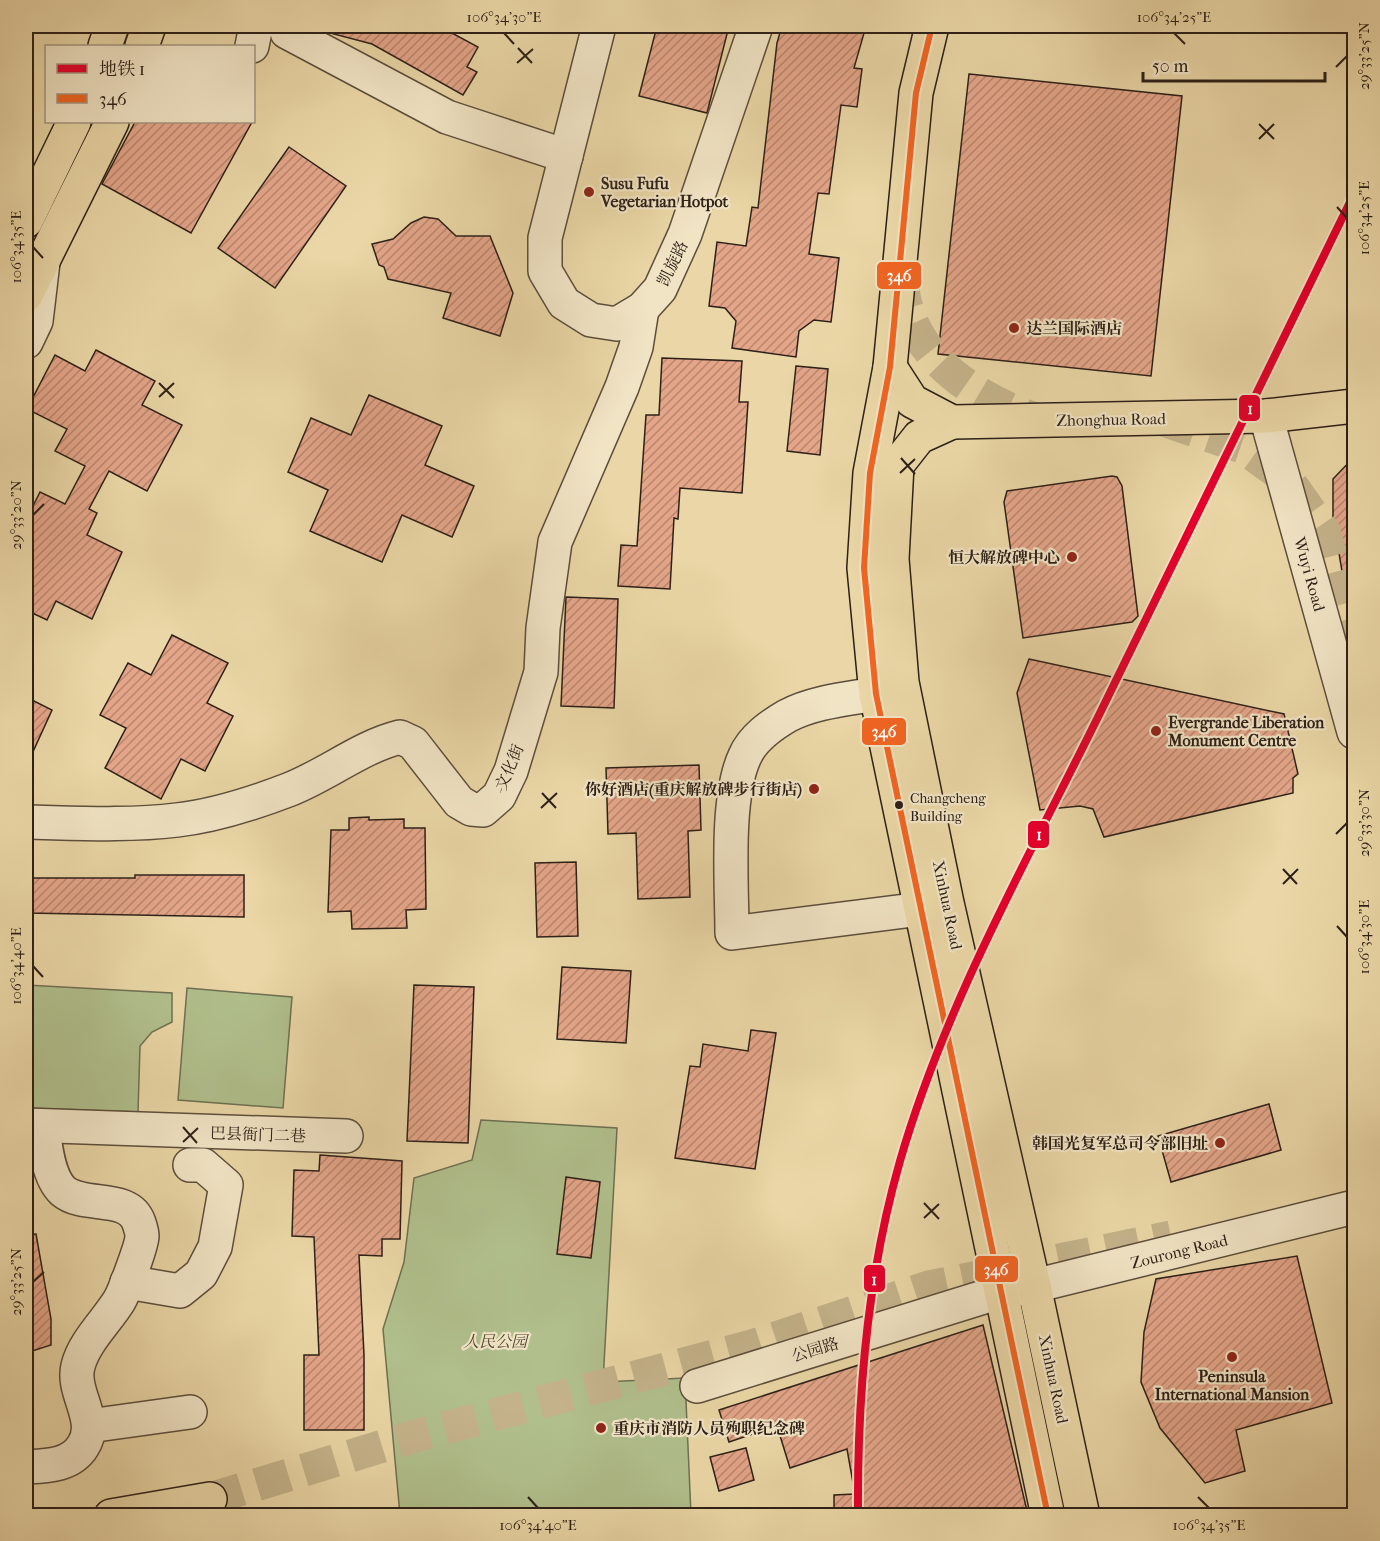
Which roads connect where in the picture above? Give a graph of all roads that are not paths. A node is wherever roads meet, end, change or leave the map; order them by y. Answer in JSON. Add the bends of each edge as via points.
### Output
{"nodes":[{"id":1,"x":112,"y":26,"type":"edge"},
{"id":2,"x":149,"y":26,"type":"edge"},
{"id":3,"x":256,"y":26,"type":"edge"},
{"id":4,"x":286,"y":26,"type":"edge"},
{"id":5,"x":598,"y":26,"type":"edge"},
{"id":6,"x":756,"y":26,"type":"edge"},
{"id":7,"x":932,"y":26,"type":"edge"},
{"id":8,"x":105,"y":45,"type":"edge"},
{"id":9,"x":142,"y":45,"type":"edge"},
{"id":10,"x":252,"y":45,"type":"edge"},
{"id":11,"x":74,"y":123,"type":"edge"},
{"id":12,"x":112,"y":123,"type":"edge"},
{"id":13,"x":566,"y":156,"type":"junction"},
{"id":14,"x":26,"y":221,"type":"edge"},
{"id":15,"x":43,"y":261,"type":"junction"},
{"id":16,"x":26,"y":295,"type":"edge"},
{"id":17,"x":642,"y":309,"type":"junction"},
{"id":18,"x":26,"y":342,"type":"edge"},
{"id":19,"x":890,"y":367,"type":"junction"},
{"id":20,"x":1354,"y":406,"type":"edge"},
{"id":21,"x":1266,"y":416,"type":"junction"},
{"id":22,"x":952,"y":422,"type":"junction"},
{"id":23,"x":876,"y":694,"type":"junction"},
{"id":24,"x":1354,"y":732,"type":"edge"},
{"id":25,"x":26,"y":822,"type":"edge"},
{"id":26,"x":921,"y":909,"type":"junction"},
{"id":27,"x":34,"y":1126,"type":"edge"},
{"id":28,"x":346,"y":1136,"type":"dead end"},
{"id":29,"x":190,"y":1165,"type":"dead end"},
{"id":30,"x":1354,"y":1207,"type":"edge"},
{"id":31,"x":127,"y":1282,"type":"junction"},
{"id":32,"x":1018,"y":1288,"type":"junction"},
{"id":33,"x":697,"y":1386,"type":"dead end"},
{"id":34,"x":190,"y":1412,"type":"dead end"},
{"id":35,"x":89,"y":1426,"type":"junction"},
{"id":36,"x":26,"y":1467,"type":"edge"},
{"id":37,"x":210,"y":1499,"type":"tunnel mouth"},
{"id":38,"x":146,"y":1513,"type":"edge"},
{"id":39,"x":111,"y":1515,"type":"edge"},
{"id":40,"x":1048,"y":1515,"type":"edge"},
{"id":41,"x":1083,"y":1515,"type":"edge"}],
"edges":[{"from":1,"to":8,"type":"main road"},
{"from":2,"to":9,"type":"main road"},
{"from":3,"to":10,"type":"street"},
{"from":4,"to":13,"type":"street","via":[[287,32],[447,117]]},
{"from":5,"to":13,"type":"street","name":"凯旋路"},
{"from":6,"to":17,"type":"street","name":"凯旋路","via":[[686,234],[660,289]]},
{"from":7,"to":19,"type":"main road","name":"Xinhua Road","via":[[916,93]]},
{"from":11,"to":14,"type":"main road"},
{"from":12,"to":15,"type":"main road"},
{"from":13,"to":17,"type":"street","name":"凯旋路","via":[[545,238],[545,271],[564,303],[591,320],[617,324]]},
{"from":15,"to":16,"type":"main road"},
{"from":15,"to":18,"type":"street","via":[[36,321]]},
{"from":17,"to":25,"type":"street","name":"-文化街","via":[[636,347],[622,387],[555,542],[541,672],[511,771],[499,796],[483,810],[471,809],[459,801],[413,743],[400,737],[378,742],[289,789],[179,820]]},
{"from":19,"to":22,"type":"main road","name":"Zhonghua Road","via":[[912,401]]},
{"from":19,"to":23,"type":"main road","name":"Xinhua Road","via":[[870,472],[864,568]]},
{"from":20,"to":21,"type":"main road","name":"Zhonghua Road"},
{"from":21,"to":22,"type":"main road","name":"Zhonghua Road"},
{"from":21,"to":24,"type":"street","name":"Wuyi Road"},
{"from":22,"to":32,"type":"main road","name":"Xinhua Road","via":[[919,437],[897,465],[892,559],[902,682]]},
{"from":23,"to":26,"type":"main road","name":"Xinhua Road"},
{"from":23,"to":26,"type":"street","via":[[788,715],[760,734],[745,755],[737,780],[734,814],[732,933]]},
{"from":26,"to":32,"type":"main road","name":"Xinhua Road"},
{"from":27,"to":28,"type":"street","name":"巴县衙门二巷"},
{"from":27,"to":31,"type":"street","via":[[62,1190],[81,1200],[115,1203],[130,1210],[139,1221],[142,1237]]},
{"from":29,"to":31,"type":"street","via":[[203,1165],[226,1185],[215,1247],[201,1274],[180,1291]]},
{"from":30,"to":32,"type":"street","name":"Zourong Road"},
{"from":31,"to":35,"type":"street","via":[[121,1299],[94,1334],[78,1368]]},
{"from":32,"to":33,"type":"street","name":"公园路"},
{"from":32,"to":40,"type":"main road","name":"Xinhua Road"},
{"from":32,"to":41,"type":"main road","name":"Xinhua Road"},
{"from":34,"to":35,"type":"street"},
{"from":35,"to":36,"type":"street","via":[[83,1446],[71,1458],[56,1465]]},
{"from":37,"to":38,"type":"main road"},
{"from":38,"to":39,"type":"main road"}]}
